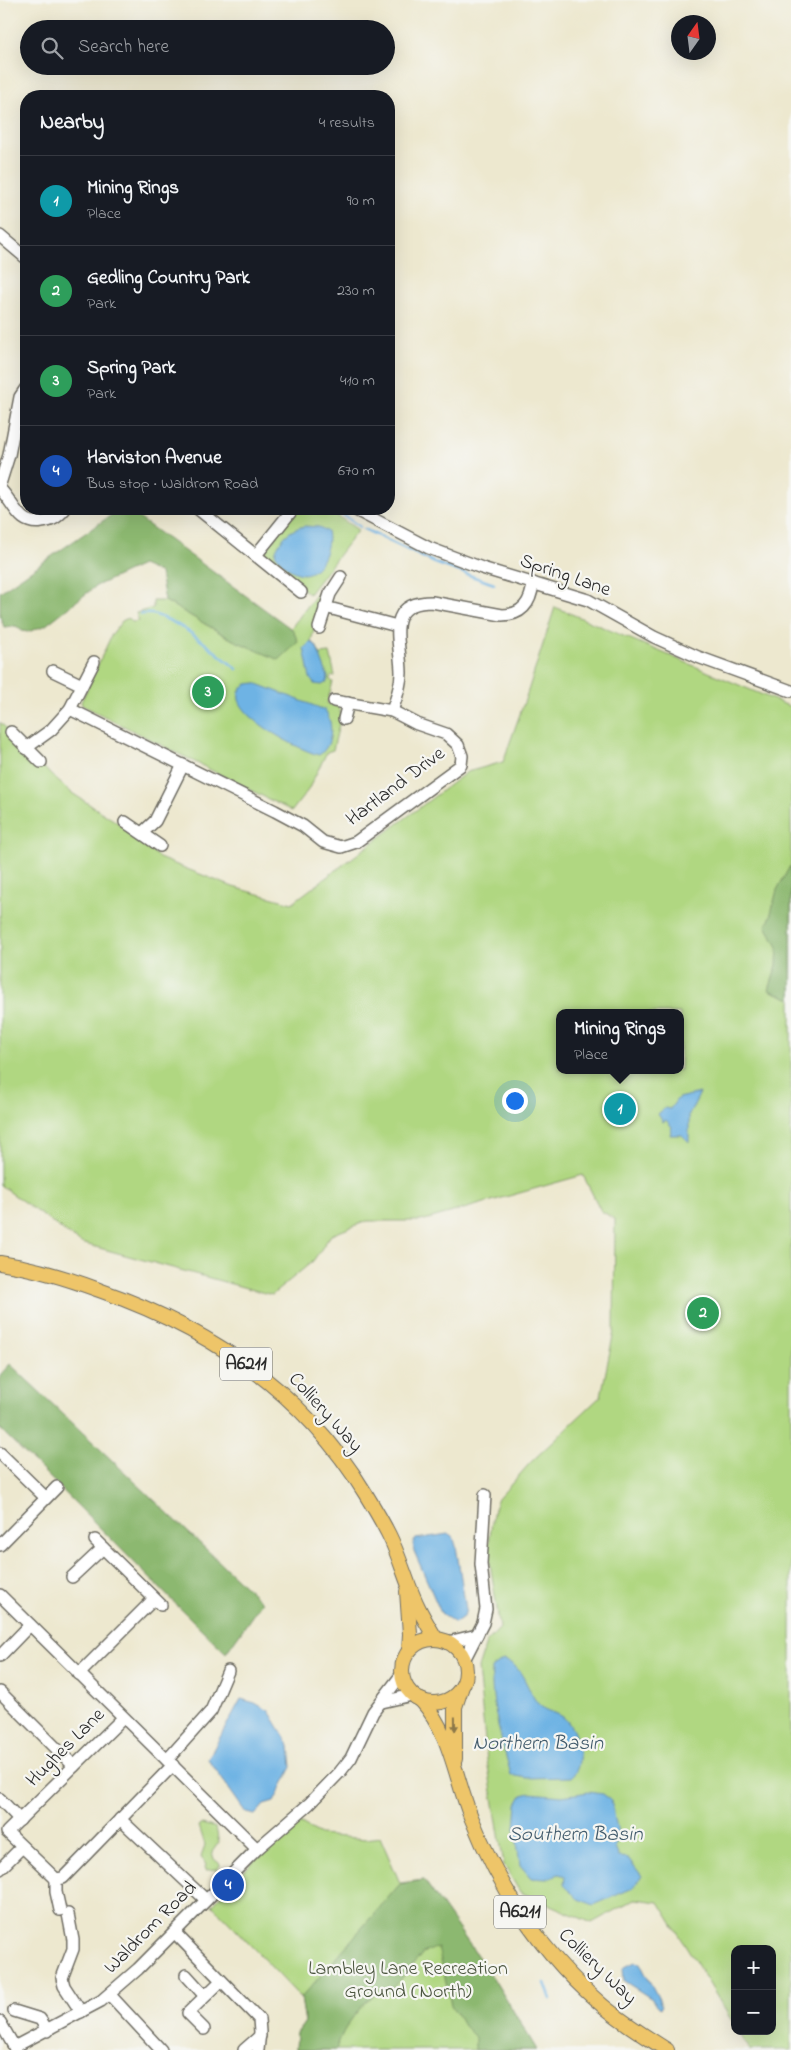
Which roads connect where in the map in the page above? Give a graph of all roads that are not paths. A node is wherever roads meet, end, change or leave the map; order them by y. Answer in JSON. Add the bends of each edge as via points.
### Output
{"nodes":[{"id":1,"x":0,"y":236,"type":"edge"},
{"id":2,"x":20,"y":253,"type":"edge"},
{"id":3,"x":20,"y":397,"type":"edge"},
{"id":4,"x":0,"y":484,"type":"edge"},
{"id":5,"x":0,"y":489,"type":"edge"},
{"id":6,"x":58,"y":515,"type":"edge"},
{"id":7,"x":206,"y":515,"type":"edge"},
{"id":8,"x":288,"y":515,"type":"edge"},
{"id":9,"x":366,"y":515,"type":"edge"},
{"id":10,"x":256,"y":555,"type":"junction"},
{"id":11,"x":340,"y":578,"type":"dead end"},
{"id":12,"x":534,"y":583,"type":"junction"},
{"id":13,"x":300,"y":592,"type":"dead end"},
{"id":14,"x":325,"y":608,"type":"junction"},
{"id":15,"x":397,"y":626,"type":"junction"},
{"id":16,"x":319,"y":628,"type":"dead end"},
{"id":17,"x":94,"y":662,"type":"dead end"},
{"id":18,"x":53,"y":671,"type":"dead end"},
{"id":19,"x":82,"y":685,"type":"junction"},
{"id":20,"x":791,"y":691,"type":"edge"},
{"id":21,"x":334,"y":701,"type":"dead end"},
{"id":22,"x":348,"y":703,"type":"junction"},
{"id":23,"x":70,"y":709,"type":"junction"},
{"id":24,"x":392,"y":712,"type":"junction"},
{"id":25,"x":344,"y":719,"type":"dead end"},
{"id":26,"x":11,"y":732,"type":"dead end"},
{"id":27,"x":26,"y":748,"type":"junction"},
{"id":28,"x":41,"y":762,"type":"dead end"},
{"id":29,"x":183,"y":765,"type":"junction"},
{"id":30,"x":125,"y":822,"type":"dead end"},
{"id":31,"x":142,"y":833,"type":"junction"},
{"id":32,"x":160,"y":846,"type":"dead end"},
{"id":33,"x":0,"y":1263,"type":"edge"},
{"id":34,"x":0,"y":1453,"type":"edge"},
{"id":35,"x":57,"y":1486,"type":"dead end"},
{"id":36,"x":485,"y":1495,"type":"dead end"},
{"id":37,"x":46,"y":1498,"type":"junction"},
{"id":38,"x":0,"y":1545,"type":"edge"},
{"id":39,"x":406,"y":1575,"type":"junction"},
{"id":40,"x":72,"y":1577,"type":"dead end"},
{"id":41,"x":0,"y":1595,"type":"edge"},
{"id":42,"x":30,"y":1624,"type":"junction"},
{"id":43,"x":477,"y":1634,"type":"junction"},
{"id":44,"x":442,"y":1641,"type":"junction"},
{"id":45,"x":409,"y":1651,"type":"junction"},
{"id":46,"x":0,"y":1656,"type":"edge"},
{"id":47,"x":464,"y":1660,"type":"junction"},
{"id":48,"x":228,"y":1671,"type":"dead end"},
{"id":49,"x":79,"y":1674,"type":"junction"},
{"id":50,"x":402,"y":1674,"type":"junction"},
{"id":51,"x":462,"y":1686,"type":"junction"},
{"id":52,"x":0,"y":1692,"type":"edge"},
{"id":53,"x":416,"y":1698,"type":"junction"},
{"id":54,"x":382,"y":1702,"type":"junction"},
{"id":55,"x":123,"y":1718,"type":"junction"},
{"id":56,"x":170,"y":1762,"type":"junction"},
{"id":57,"x":454,"y":1762,"type":"junction"},
{"id":58,"x":74,"y":1766,"type":"junction"},
{"id":59,"x":0,"y":1799,"type":"edge"},
{"id":60,"x":120,"y":1819,"type":"junction"},
{"id":61,"x":20,"y":1820,"type":"junction"},
{"id":62,"x":22,"y":1846,"type":"junction"},
{"id":63,"x":257,"y":1849,"type":"junction"},
{"id":64,"x":0,"y":1869,"type":"edge"},
{"id":65,"x":56,"y":1879,"type":"junction"},
{"id":66,"x":206,"y":1900,"type":"junction"},
{"id":67,"x":175,"y":1933,"type":"junction"},
{"id":68,"x":186,"y":1975,"type":"dead end"},
{"id":69,"x":221,"y":1981,"type":"junction"},
{"id":70,"x":110,"y":1995,"type":"junction"},
{"id":71,"x":205,"y":1996,"type":"junction"},
{"id":72,"x":14,"y":2011,"type":"dead end"},
{"id":73,"x":81,"y":2012,"type":"junction"},
{"id":74,"x":0,"y":2022,"type":"edge"},
{"id":75,"x":204,"y":2029,"type":"dead end"},
{"id":76,"x":48,"y":2031,"type":"junction"},
{"id":77,"x":260,"y":2036,"type":"junction"},
{"id":78,"x":154,"y":2048,"type":"edge"},
{"id":79,"x":15,"y":2049,"type":"edge"},
{"id":80,"x":244,"y":2050,"type":"edge"},
{"id":81,"x":258,"y":2050,"type":"edge"},
{"id":82,"x":667,"y":2050,"type":"edge"}],
"edges":[{"from":1,"to":2,"type":"street"},
{"from":3,"to":4,"type":"street"},
{"from":5,"to":6,"type":"street","via":[[23,520],[29,523],[52,521]]},
{"from":7,"to":10,"type":"street"},
{"from":8,"to":10,"type":"street"},
{"from":9,"to":12,"type":"street","name":"Spring Lane","via":[[429,548]]},
{"from":10,"to":13,"type":"street"},
{"from":11,"to":14,"type":"street"},
{"from":12,"to":15,"type":"street","via":[[528,602],[515,614],[502,616],[423,602],[408,608]]},
{"from":12,"to":20,"type":"street","name":"Spring Lane","via":[[588,600],[698,657]]},
{"from":14,"to":15,"type":"street"},
{"from":14,"to":16,"type":"street"},
{"from":15,"to":24,"type":"street","via":[[402,675]]},
{"from":17,"to":19,"type":"street"},
{"from":18,"to":19,"type":"street"},
{"from":19,"to":23,"type":"street"},
{"from":21,"to":22,"type":"street"},
{"from":22,"to":24,"type":"street"},
{"from":22,"to":25,"type":"street"},
{"from":23,"to":27,"type":"street","via":[[51,730]]},
{"from":23,"to":29,"type":"street","name":"Hartland Drive"},
{"from":24,"to":29,"type":"street","name":"Hartland Drive","via":[[446,734],[458,745],[461,765],[356,842],[341,847],[323,842],[302,826]]},
{"from":26,"to":27,"type":"street"},
{"from":27,"to":28,"type":"street"},
{"from":29,"to":31,"type":"street","via":[[155,822]]},
{"from":30,"to":31,"type":"street"},
{"from":31,"to":32,"type":"street"},
{"from":33,"to":39,"type":"main road","name":"Colliery Way","number":"A6211","via":[[73,1281],[130,1300],[211,1341],[266,1378],[310,1419],[350,1469],[389,1536]]},
{"from":34,"to":37,"type":"street"},
{"from":35,"to":37,"type":"street"},
{"from":36,"to":43,"type":"street","via":[[481,1564],[486,1609]]},
{"from":37,"to":38,"type":"street"},
{"from":39,"to":44,"type":"main road","name":"Colliery Way","number":"A6211","via":[[418,1608]]},
{"from":39,"to":45,"type":"main road","name":"Colliery Way","number":"A6211"},
{"from":40,"to":49,"type":"street","via":[[99,1544],[158,1602]]},
{"from":41,"to":42,"type":"street"},
{"from":42,"to":46,"type":"street"},
{"from":42,"to":49,"type":"street"},
{"from":43,"to":44,"type":"street"},
{"from":43,"to":47,"type":"street"},
{"from":44,"to":45,"type":"main road","via":[[423,1641]]},
{"from":44,"to":47,"type":"main road","via":[[458,1650]]},
{"from":45,"to":50,"type":"main road"},
{"from":47,"to":51,"type":"main road","via":[[466,1672]]},
{"from":48,"to":56,"type":"street","via":[[211,1711]]},
{"from":49,"to":55,"type":"street"},
{"from":50,"to":53,"type":"main road","via":[[405,1686]]},
{"from":50,"to":54,"type":"street","name":"Waldrom Road"},
{"from":51,"to":53,"type":"main road","via":[[446,1701],[431,1703]]},
{"from":51,"to":57,"type":"main road","name":"Colliery Way","number":"A6211","one_way":true,"via":[[455,1706]]},
{"from":52,"to":58,"type":"street"},
{"from":53,"to":54,"type":"street"},
{"from":53,"to":57,"type":"main road","name":"Colliery Way","number":"A6211","via":[[435,1718]]},
{"from":54,"to":63,"type":"street","name":"Waldrom Road","via":[[367,1722],[340,1772]]},
{"from":55,"to":56,"type":"street"},
{"from":55,"to":58,"type":"street","name":"Hughes Lane"},
{"from":56,"to":60,"type":"street"},
{"from":56,"to":63,"type":"street"},
{"from":57,"to":82,"type":"main road","name":"Colliery Way","number":"A6211","via":[[470,1816],[484,1848],[526,1922],[553,1956],[602,2004]]},
{"from":58,"to":61,"type":"street","name":"Hughes Lane"},
{"from":59,"to":61,"type":"street"},
{"from":60,"to":65,"type":"street","via":[[63,1878]]},
{"from":60,"to":66,"type":"street"},
{"from":61,"to":62,"type":"street","name":"Hughes Lane","via":[[7,1832]]},
{"from":62,"to":64,"type":"street"},
{"from":62,"to":65,"type":"street"},
{"from":63,"to":66,"type":"street","name":"Waldrom Road"},
{"from":65,"to":73,"type":"street","via":[[56,1892],[73,1940],[73,1949],[62,1978]]},
{"from":66,"to":67,"type":"street","name":"Waldrom Road"},
{"from":67,"to":69,"type":"street"},
{"from":67,"to":70,"type":"street","name":"Waldrom Road"},
{"from":68,"to":71,"type":"street"},
{"from":69,"to":71,"type":"street"},
{"from":69,"to":77,"type":"street","via":[[259,2019]]},
{"from":70,"to":73,"type":"street","name":"Waldrom Road"},
{"from":70,"to":78,"type":"street"},
{"from":71,"to":75,"type":"street","via":[[188,2013]]},
{"from":72,"to":76,"type":"street","via":[[40,2020]]},
{"from":73,"to":76,"type":"street","name":"Waldrom Road"},
{"from":74,"to":79,"type":"street"},
{"from":76,"to":79,"type":"street","name":"Waldrom Road"},
{"from":77,"to":80,"type":"street"},
{"from":77,"to":81,"type":"street"}]}
